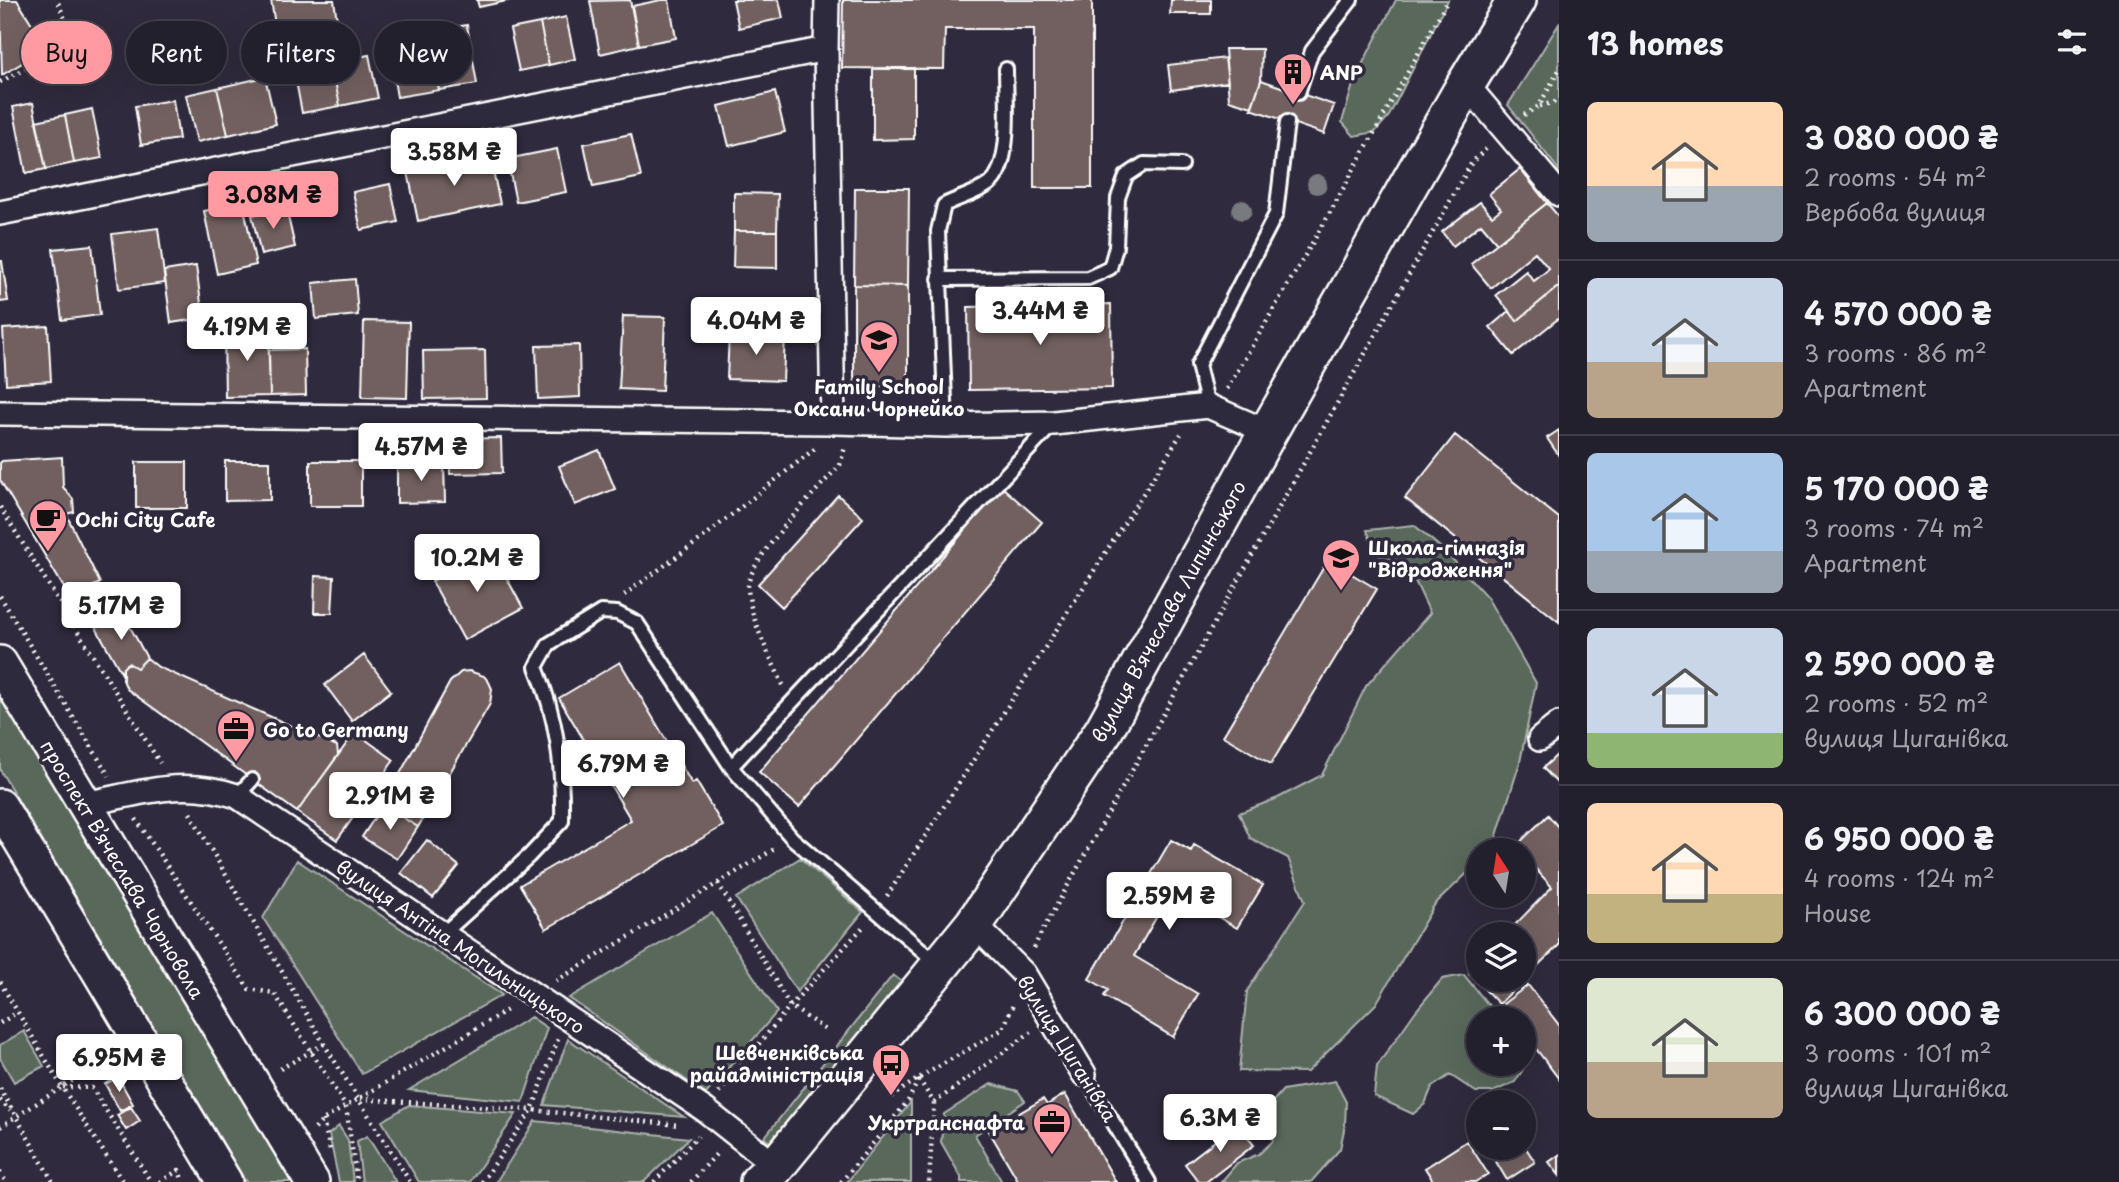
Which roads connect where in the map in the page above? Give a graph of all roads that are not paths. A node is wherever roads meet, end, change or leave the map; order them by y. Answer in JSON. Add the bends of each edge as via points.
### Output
{"nodes":[{"id":1,"x":827,"y":0,"type":"edge"},
{"id":2,"x":1351,"y":0,"type":"edge"},
{"id":3,"x":1517,"y":0,"type":"edge"},
{"id":4,"x":826,"y":49,"type":"junction"},
{"id":5,"x":1006,"y":69,"type":"dead end"},
{"id":6,"x":1466,"y":84,"type":"junction"},
{"id":7,"x":1298,"y":93,"type":"dead end"},
{"id":8,"x":1287,"y":122,"type":"dead end"},
{"id":9,"x":1182,"y":165,"type":"dead end"},
{"id":10,"x":1559,"y":194,"type":"edge"},
{"id":11,"x":0,"y":213,"type":"edge"},
{"id":12,"x":939,"y":279,"type":"junction"},
{"id":13,"x":1208,"y":406,"type":"junction"},
{"id":14,"x":0,"y":413,"type":"edge"},
{"id":15,"x":842,"y":422,"type":"junction"},
{"id":16,"x":1054,"y":423,"type":"junction"},
{"id":17,"x":946,"y":425,"type":"junction"},
{"id":18,"x":1268,"y":432,"type":"junction"},
{"id":19,"x":0,"y":663,"type":"edge"},
{"id":20,"x":1559,"y":724,"type":"edge"},
{"id":21,"x":1541,"y":739,"type":"dead end"},
{"id":22,"x":731,"y":766,"type":"junction"},
{"id":23,"x":84,"y":804,"type":"junction"},
{"id":24,"x":0,"y":806,"type":"edge"},
{"id":25,"x":974,"y":924,"type":"junction"},
{"id":26,"x":443,"y":934,"type":"junction"},
{"id":27,"x":939,"y":965,"type":"junction"},
{"id":28,"x":1084,"y":1074,"type":"joint"},
{"id":29,"x":774,"y":1174,"type":"edge"},
{"id":30,"x":225,"y":1182,"type":"edge"},
{"id":31,"x":312,"y":1182,"type":"edge"},
{"id":32,"x":1149,"y":1182,"type":"edge"}],
"edges":[{"from":1,"to":4,"type":"street"},
{"from":2,"to":7,"type":"lane","via":[[1312,51]]},
{"from":3,"to":6,"type":"main road","name":"вулиця Вʼячеслава Липинського"},
{"from":4,"to":11,"type":"street"},
{"from":4,"to":15,"type":"street"},
{"from":5,"to":12,"type":"lane","via":[[1000,171],[989,185],[944,205],[938,231]]},
{"from":6,"to":10,"type":"street"},
{"from":6,"to":18,"type":"main road","name":"вулиця Вʼячеслава Липинського"},
{"from":8,"to":13,"type":"lane","via":[[1276,215],[1198,365]]},
{"from":9,"to":12,"type":"lane","via":[[1144,164],[1126,176],[1118,198],[1116,247],[1110,268],[1088,278]]},
{"from":12,"to":17,"type":"lane"},
{"from":13,"to":16,"type":"street"},
{"from":13,"to":18,"type":"street"},
{"from":14,"to":15,"type":"street"},
{"from":15,"to":17,"type":"street"},
{"from":16,"to":17,"type":"street"},
{"from":16,"to":22,"type":"lane"},
{"from":18,"to":25,"type":"main road","name":"вулиця Вʼячеслава Липинського","via":[[1104,730]]},
{"from":19,"to":23,"type":"main road","name":"проспект Вʼячеслава Чорновола"},
{"from":20,"to":21,"type":"street"},
{"from":22,"to":26,"type":"lane","via":[[638,623],[617,613],[601,612],[549,643],[536,667],[550,699],[559,750],[562,821]]},
{"from":22,"to":27,"type":"lane","via":[[792,838]]},
{"from":23,"to":26,"type":"street","name":"вулиця Антіна Могильницького","via":[[174,786],[244,788]]},
{"from":23,"to":31,"type":"main road","name":"проспект Вʼячеслава Чорновола"},
{"from":24,"to":30,"type":"main road"},
{"from":25,"to":27,"type":"main road","name":"вулиця Вʼячеслава Липинського"},
{"from":25,"to":28,"type":"street","name":"вулиця Циганівка","via":[[1024,974]]},
{"from":26,"to":29,"type":"street","name":"вулиця Антіна Могильницького","via":[[735,1132]]},
{"from":27,"to":29,"type":"main road","name":"вулиця Вʼячеслава Липинського"},
{"from":28,"to":32,"type":"lane","name":"вулиця Циганівка"}]}
